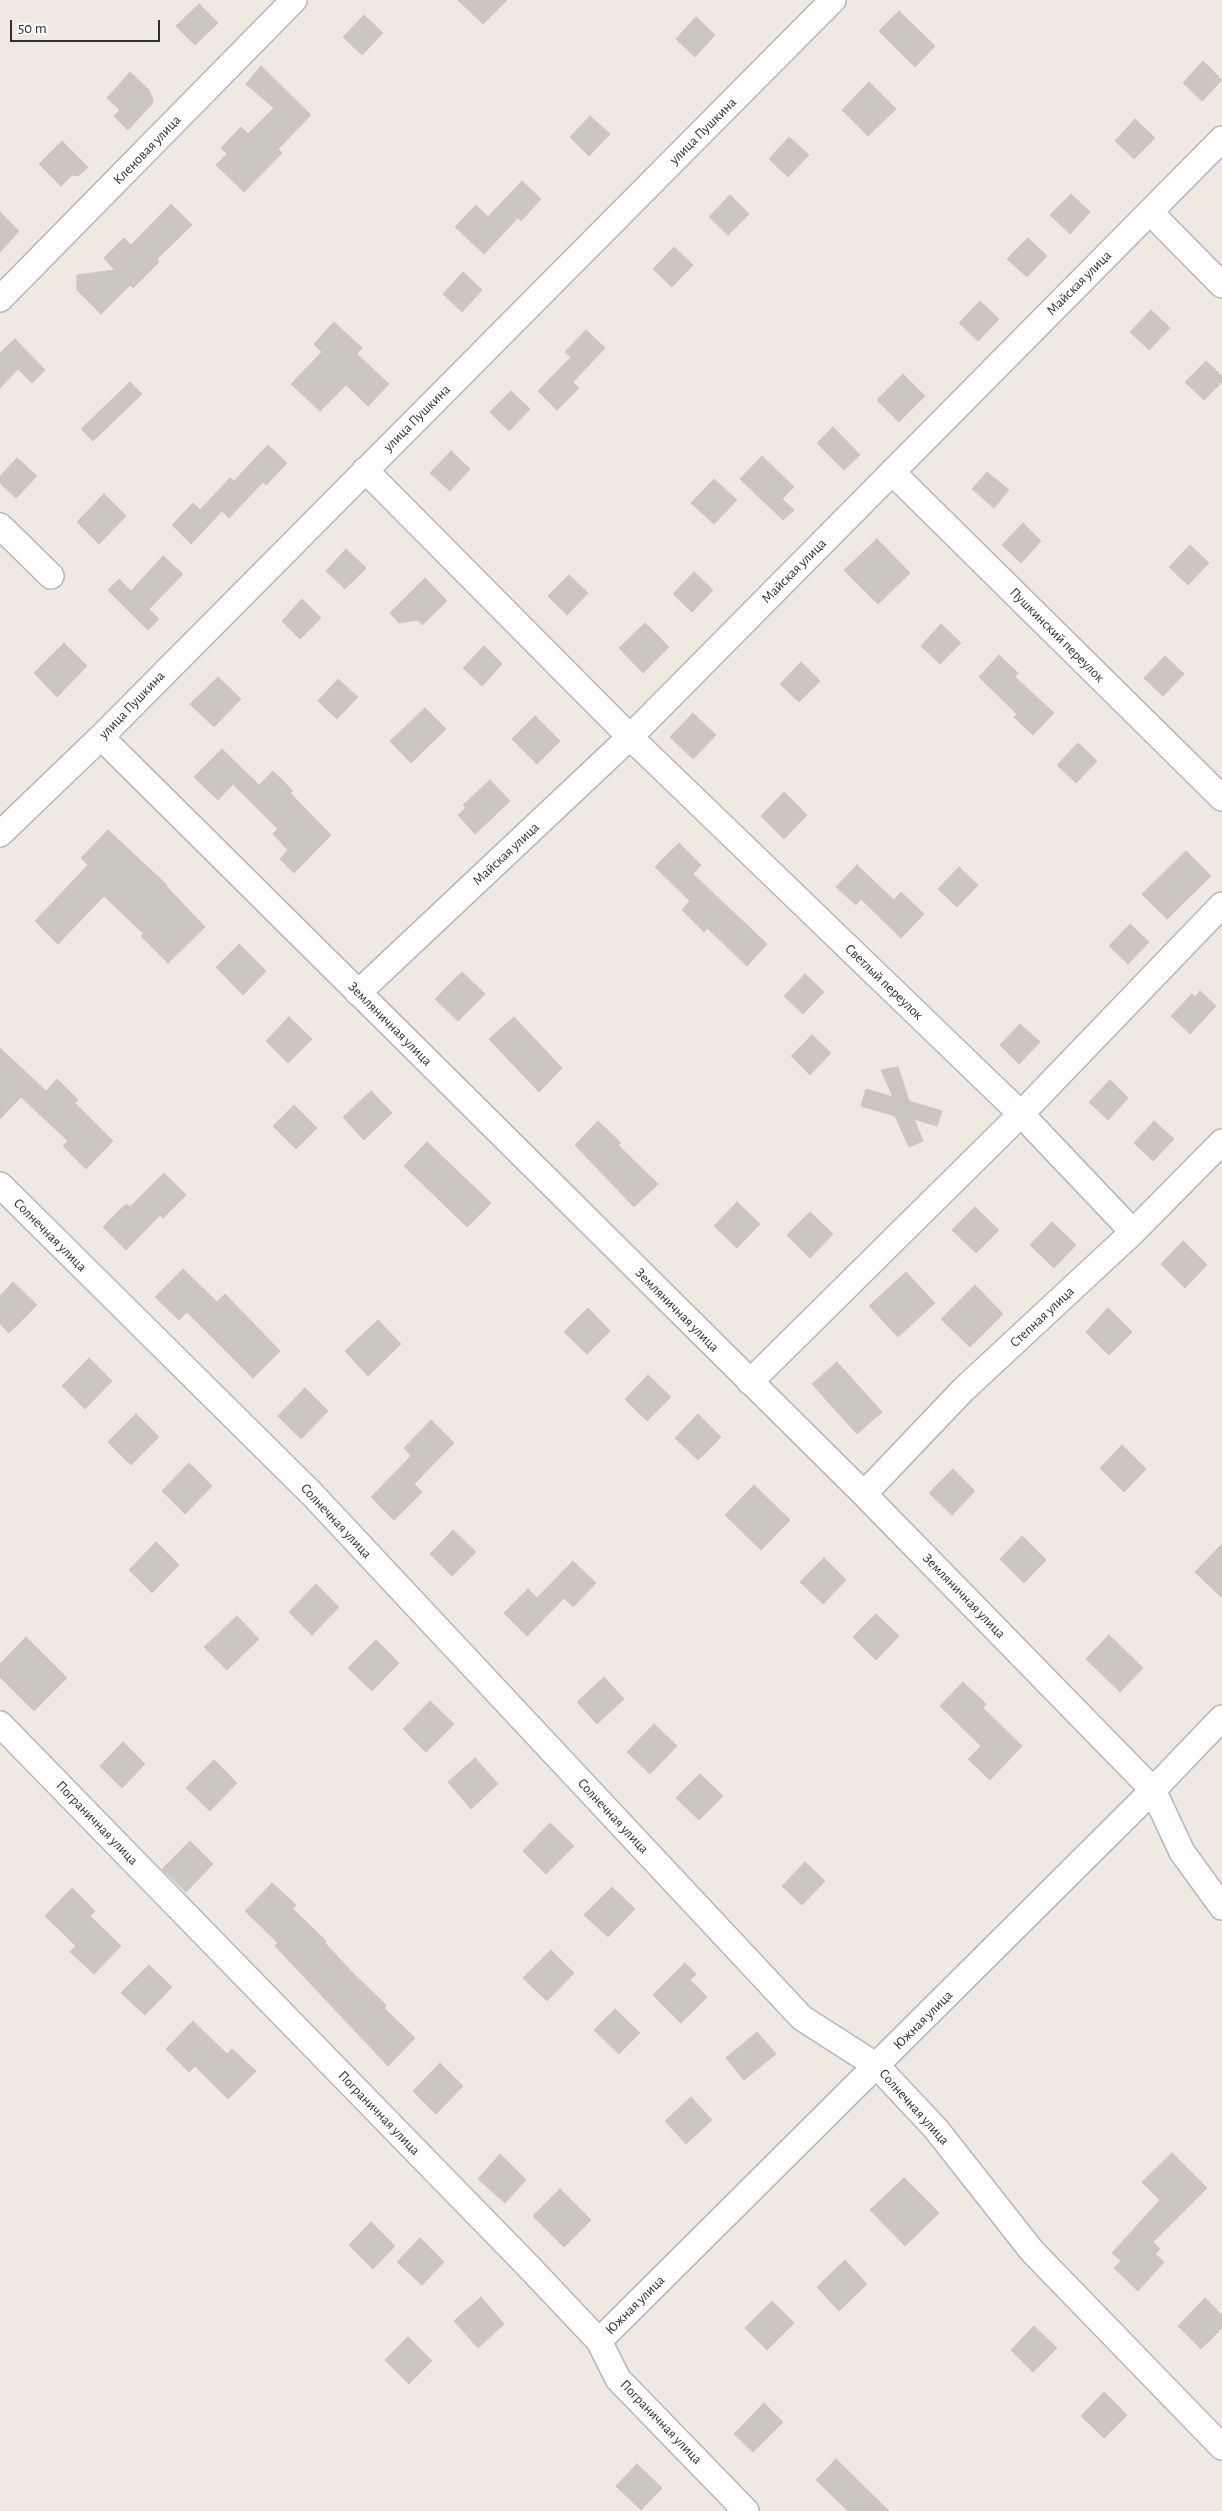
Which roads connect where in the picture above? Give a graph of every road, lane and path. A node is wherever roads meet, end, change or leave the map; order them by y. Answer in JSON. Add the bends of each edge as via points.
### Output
{"nodes":[{"id":1,"x":294,"y":0,"type":"edge"},
{"id":2,"x":833,"y":0,"type":"edge"},
{"id":3,"x":1222,"y":139,"type":"edge"},
{"id":4,"x":1150,"y":212,"type":"junction"},
{"id":5,"x":1222,"y":285,"type":"edge"},
{"id":6,"x":0,"y":299,"type":"edge"},
{"id":7,"x":365,"y":470,"type":"junction"},
{"id":8,"x":892,"y":472,"type":"junction"},
{"id":9,"x":0,"y":526,"type":"edge"},
{"id":10,"x":51,"y":576,"type":"dead end"},
{"id":11,"x":630,"y":736,"type":"junction"},
{"id":12,"x":101,"y":737,"type":"junction"},
{"id":13,"x":1222,"y":798,"type":"edge"},
{"id":14,"x":0,"y":834,"type":"edge"},
{"id":15,"x":1222,"y":905,"type":"edge"},
{"id":16,"x":358,"y":994,"type":"junction"},
{"id":17,"x":1021,"y":1114,"type":"junction"},
{"id":18,"x":1222,"y":1142,"type":"edge"},
{"id":19,"x":0,"y":1185,"type":"edge"},
{"id":20,"x":1133,"y":1232,"type":"junction"},
{"id":21,"x":750,"y":1382,"type":"junction"},
{"id":22,"x":864,"y":1494,"type":"junction"},
{"id":23,"x":1222,"y":1718,"type":"edge"},
{"id":24,"x":0,"y":1724,"type":"edge"},
{"id":25,"x":1153,"y":1790,"type":"junction"},
{"id":26,"x":1222,"y":1907,"type":"edge"},
{"id":27,"x":877,"y":2066,"type":"junction"},
{"id":28,"x":599,"y":2341,"type":"junction"},
{"id":29,"x":1222,"y":2448,"type":"edge"},
{"id":30,"x":746,"y":2511,"type":"edge"}],
"edges":[{"from":1,"to":6,"type":"street","name":"Кленовая улица"},
{"from":2,"to":7,"type":"street","name":"улица Пушкина"},
{"from":3,"to":4,"type":"street","name":"Майская улица"},
{"from":4,"to":5,"type":"street"},
{"from":4,"to":8,"type":"street","name":"Майская улица"},
{"from":7,"to":11,"type":"street","name":"Светлый переулок"},
{"from":7,"to":12,"type":"street","name":"улица Пушкина"},
{"from":8,"to":11,"type":"street","name":"Майская улица"},
{"from":8,"to":13,"type":"street","name":"Пушкинский переулок"},
{"from":9,"to":10,"type":"street"},
{"from":11,"to":16,"type":"street","name":"Майская улица"},
{"from":11,"to":17,"type":"street","name":"Светлый переулок"},
{"from":12,"to":14,"type":"street","name":"улица Пушкина"},
{"from":12,"to":16,"type":"street","name":"Земляничная улица"},
{"from":15,"to":17,"type":"street"},
{"from":16,"to":21,"type":"street","name":"Земляничная улица"},
{"from":17,"to":20,"type":"street","name":"Светлый переулок"},
{"from":17,"to":21,"type":"street"},
{"from":18,"to":20,"type":"street","name":"Степная улица"},
{"from":19,"to":27,"type":"street","name":"Солнечная улица","via":[[312,1494],[802,2018]]},
{"from":20,"to":22,"type":"street","name":"Степная улица","via":[[963,1390]]},
{"from":21,"to":22,"type":"street","name":"Земляничная улица"},
{"from":22,"to":25,"type":"street","name":"Земляничная улица"},
{"from":23,"to":25,"type":"street","name":"Южная улица"},
{"from":24,"to":28,"type":"street","name":"Пограничная улица"},
{"from":25,"to":26,"type":"street","name":"Земляничная улица","via":[[1182,1852]]},
{"from":25,"to":27,"type":"street","name":"Южная улица"},
{"from":27,"to":28,"type":"street","name":"Южная улица"},
{"from":27,"to":29,"type":"street","name":"Солнечная улица","via":[[936,2129],[1032,2251]]},
{"from":28,"to":30,"type":"street","name":"Пограничная улица","via":[[618,2379]]}]}
